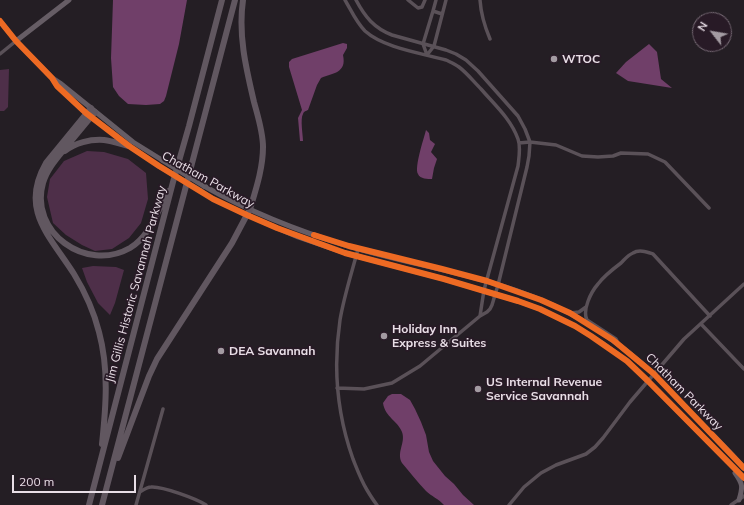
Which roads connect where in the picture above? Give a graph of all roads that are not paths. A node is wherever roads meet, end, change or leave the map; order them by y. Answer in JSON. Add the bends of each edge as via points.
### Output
{"nodes":[{"id":1,"x":69,"y":0,"type":"edge"},
{"id":2,"x":222,"y":0,"type":"edge"},
{"id":3,"x":235,"y":0,"type":"edge"},
{"id":4,"x":243,"y":0,"type":"edge"},
{"id":5,"x":345,"y":0,"type":"edge"},
{"id":6,"x":356,"y":0,"type":"edge"},
{"id":7,"x":408,"y":0,"type":"edge"},
{"id":8,"x":424,"y":0,"type":"edge"},
{"id":9,"x":436,"y":0,"type":"edge"},
{"id":10,"x":446,"y":0,"type":"edge"},
{"id":11,"x":480,"y":0,"type":"edge"},
{"id":12,"x":433,"y":11,"type":"junction"},
{"id":13,"x":442,"y":14,"type":"junction"},
{"id":14,"x":0,"y":21,"type":"edge"},
{"id":15,"x":490,"y":39,"type":"dead end"},
{"id":16,"x":16,"y":41,"type":"junction"},
{"id":17,"x":423,"y":44,"type":"junction"},
{"id":18,"x":434,"y":46,"type":"junction"},
{"id":19,"x":0,"y":54,"type":"edge"},
{"id":20,"x":427,"y":55,"type":"junction"},
{"id":21,"x":91,"y":113,"type":"junction"},
{"id":22,"x":530,"y":142,"type":"junction"},
{"id":23,"x":519,"y":143,"type":"junction"},
{"id":24,"x":129,"y":146,"type":"junction"},
{"id":25,"x":55,"y":161,"type":"junction"},
{"id":26,"x":174,"y":182,"type":"junction"},
{"id":27,"x":202,"y":188,"type":"junction"},
{"id":28,"x":709,"y":208,"type":"dead end"},
{"id":29,"x":248,"y":212,"type":"junction"},
{"id":30,"x":358,"y":248,"type":"junction"},
{"id":31,"x":356,"y":256,"type":"junction"},
{"id":32,"x":487,"y":281,"type":"junction"},
{"id":33,"x":744,"y":284,"type":"edge"},
{"id":34,"x":498,"y":285,"type":"junction"},
{"id":35,"x":484,"y":290,"type":"junction"},
{"id":36,"x":495,"y":294,"type":"junction"},
{"id":37,"x":586,"y":307,"type":"junction"},
{"id":38,"x":570,"y":313,"type":"junction"},
{"id":39,"x":480,"y":316,"type":"junction"},
{"id":40,"x":710,"y":316,"type":"junction"},
{"id":41,"x":701,"y":324,"type":"junction"},
{"id":42,"x":618,"y":345,"type":"junction"},
{"id":43,"x":744,"y":369,"type":"edge"},
{"id":44,"x":654,"y":374,"type":"junction"},
{"id":45,"x":648,"y":381,"type":"junction"},
{"id":46,"x":337,"y":388,"type":"junction"},
{"id":47,"x":163,"y":409,"type":"dead end"},
{"id":48,"x":729,"y":464,"type":"junction"},
{"id":49,"x":100,"y":467,"type":"junction"},
{"id":50,"x":744,"y":468,"type":"edge"},
{"id":51,"x":744,"y":478,"type":"edge"},
{"id":52,"x":109,"y":480,"type":"junction"},
{"id":53,"x":140,"y":492,"type":"junction"},
{"id":54,"x":742,"y":498,"type":"edge"},
{"id":55,"x":89,"y":505,"type":"edge"},
{"id":56,"x":102,"y":505,"type":"edge"},
{"id":57,"x":136,"y":505,"type":"edge"},
{"id":58,"x":206,"y":505,"type":"edge"},
{"id":59,"x":377,"y":505,"type":"edge"},
{"id":60,"x":509,"y":505,"type":"edge"},
{"id":61,"x":731,"y":505,"type":"edge"}],
"edges":[{"from":1,"to":16,"type":"main road"},
{"from":2,"to":26,"type":"highway","name":"Jim Gillis Historic Savannah Parkway"},
{"from":3,"to":52,"type":"highway","name":"Jim Gillis Historic Savannah Parkway"},
{"from":4,"to":29,"type":"highway","via":[[243,50],[263,147],[262,166]]},
{"from":5,"to":20,"type":"street","via":[[358,22],[372,36],[392,46]]},
{"from":6,"to":17,"type":"street","via":[[376,27],[392,35]]},
{"from":7,"to":8,"type":"street","via":[[418,8],[422,7]]},
{"from":9,"to":12,"type":"street"},
{"from":10,"to":13,"type":"street"},
{"from":11,"to":15,"type":"street","via":[[484,26]]},
{"from":12,"to":13,"type":"street"},
{"from":12,"to":17,"type":"street"},
{"from":13,"to":18,"type":"street"},
{"from":14,"to":16,"type":"main road","name":"Chatham Parkway"},
{"from":16,"to":19,"type":"street"},
{"from":16,"to":21,"type":"main road","name":"Chatham Parkway"},
{"from":17,"to":18,"type":"street"},
{"from":17,"to":20,"type":"street"},
{"from":18,"to":20,"type":"street"},
{"from":18,"to":22,"type":"street","via":[[456,54],[478,71],[518,116]]},
{"from":20,"to":23,"type":"street","via":[[452,62],[460,68],[509,122]]},
{"from":21,"to":24,"type":"main road","name":"Chatham Parkway"},
{"from":21,"to":25,"type":"highway"},
{"from":21,"to":27,"type":"main road","name":"Chatham Parkway","bridge":true},
{"from":21,"to":49,"type":"highway","via":[[41,171],[37,181],[36,206],[45,231],[82,287],[99,332],[105,363],[106,393]]},
{"from":22,"to":23,"type":"street"},
{"from":22,"to":28,"type":"street","via":[[556,145],[582,156],[648,154],[665,162]]},
{"from":22,"to":34,"type":"street","via":[[528,167]]},
{"from":23,"to":32,"type":"street","via":[[518,166]]},
{"from":24,"to":25,"type":"highway","via":[[105,140],[90,141],[66,150]]},
{"from":24,"to":27,"type":"main road","name":"Chatham Parkway","bridge":true,"via":[[159,166]]},
{"from":25,"to":26,"type":"highway","via":[[45,177],[41,195],[46,220],[53,232],[68,246],[92,255],[121,252],[142,238]]},
{"from":26,"to":49,"type":"highway","name":"Jim Gillis Historic Savannah Parkway"},
{"from":27,"to":29,"type":"main road","name":"Chatham Parkway"},
{"from":29,"to":30,"type":"main road","name":"Chatham Parkway","via":[[302,232]]},
{"from":29,"to":31,"type":"main road","name":"Chatham Parkway","via":[[298,237]]},
{"from":29,"to":52,"type":"highway","via":[[232,242],[154,365]]},
{"from":30,"to":31,"type":"street"},
{"from":30,"to":32,"type":"main road","name":"Chatham Parkway"},
{"from":31,"to":35,"type":"main road","name":"Chatham Parkway"},
{"from":31,"to":46,"type":"street","via":[[340,320],[336,352]]},
{"from":32,"to":34,"type":"main road","name":"Chatham Parkway"},
{"from":32,"to":35,"type":"street"},
{"from":33,"to":40,"type":"street"},
{"from":34,"to":36,"type":"street"},
{"from":34,"to":38,"type":"main road","name":"Chatham Parkway"},
{"from":35,"to":36,"type":"main road","name":"Chatham Parkway"},
{"from":35,"to":39,"type":"street"},
{"from":36,"to":39,"type":"street","via":[[490,309]]},
{"from":36,"to":45,"type":"main road","name":"Chatham Parkway","via":[[540,309],[575,326],[613,351]]},
{"from":37,"to":38,"type":"street","via":[[579,312]]},
{"from":37,"to":40,"type":"street","via":[[597,284],[609,272],[634,252],[644,250],[653,254]]},
{"from":37,"to":42,"type":"street","via":[[588,320],[613,337]]},
{"from":38,"to":42,"type":"main road","name":"Chatham Parkway"},
{"from":39,"to":46,"type":"street","via":[[420,366],[392,383],[364,389]]},
{"from":40,"to":41,"type":"street"},
{"from":41,"to":43,"type":"street"},
{"from":41,"to":44,"type":"street","via":[[684,339]]},
{"from":42,"to":44,"type":"main road","name":"Chatham Parkway"},
{"from":44,"to":45,"type":"street"},
{"from":44,"to":50,"type":"main road","name":"Chatham Parkway"},
{"from":45,"to":48,"type":"main road","name":"Chatham Parkway"},
{"from":45,"to":60,"type":"street","via":[[595,447],[586,454],[541,473],[524,487]]},
{"from":46,"to":59,"type":"street","via":[[347,441],[366,489]]},
{"from":47,"to":53,"type":"street"},
{"from":48,"to":51,"type":"main road","name":"Chatham Parkway"},
{"from":48,"to":54,"type":"main road","via":[[741,482]]},
{"from":49,"to":55,"type":"highway","name":"Jim Gillis Historic Savannah Parkway"},
{"from":52,"to":56,"type":"highway","name":"Jim Gillis Historic Savannah Parkway"},
{"from":53,"to":57,"type":"street"},
{"from":53,"to":58,"type":"street","via":[[149,487],[163,488]]},
{"from":54,"to":61,"type":"street"}]}
